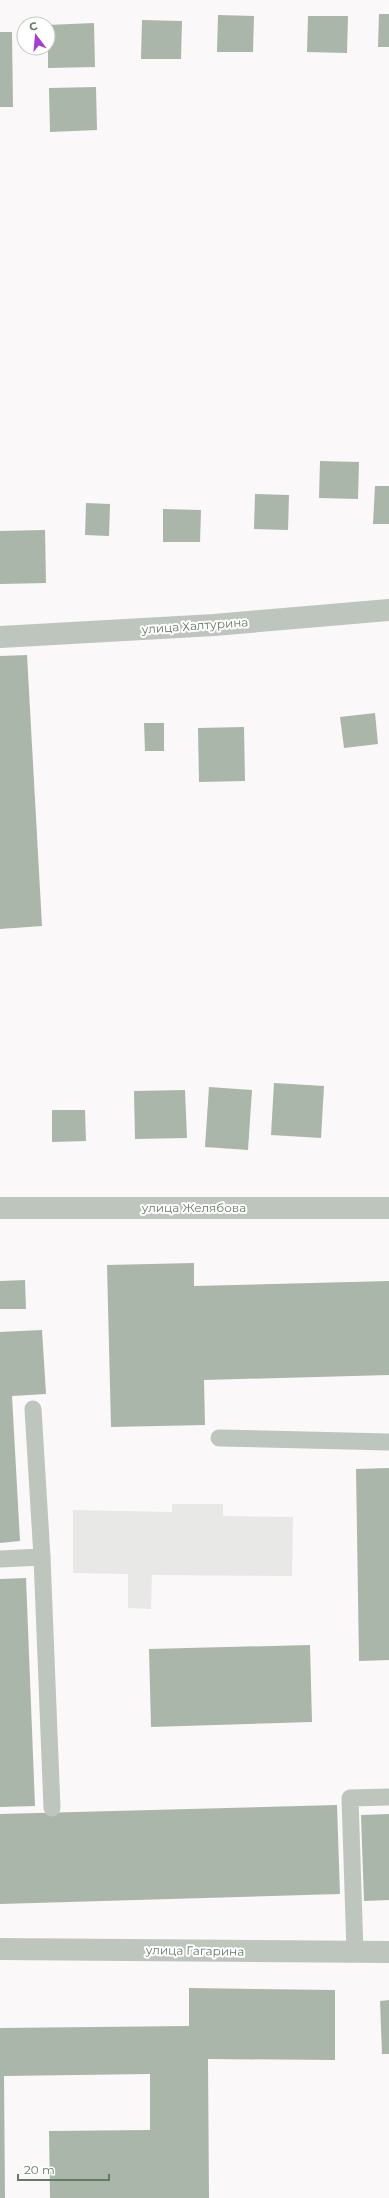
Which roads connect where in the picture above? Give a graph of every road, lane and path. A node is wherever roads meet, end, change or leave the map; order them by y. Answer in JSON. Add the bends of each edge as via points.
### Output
{"nodes":[{"id":1,"x":389,"y":610,"type":"edge"},
{"id":2,"x":0,"y":637,"type":"edge"},
{"id":3,"x":0,"y":1208,"type":"edge"},
{"id":4,"x":389,"y":1208,"type":"edge"},
{"id":5,"x":33,"y":1409,"type":"dead end"},
{"id":6,"x":219,"y":1438,"type":"dead end"},
{"id":7,"x":389,"y":1442,"type":"edge"},
{"id":8,"x":42,"y":1557,"type":"junction"},
{"id":9,"x":0,"y":1560,"type":"edge"},
{"id":10,"x":389,"y":1797,"type":"edge"},
{"id":11,"x":52,"y":1808,"type":"dead end"},
{"id":12,"x":0,"y":1949,"type":"edge"},
{"id":13,"x":354,"y":1952,"type":"junction"},
{"id":14,"x":389,"y":1952,"type":"edge"}],
"edges":[{"from":1,"to":2,"type":"street","name":"улица Халтурина","via":[[214,625]]},
{"from":3,"to":4,"type":"street","name":"улица Желябова"},
{"from":5,"to":8,"type":"lane"},
{"from":6,"to":7,"type":"lane"},
{"from":8,"to":9,"type":"lane"},
{"from":8,"to":11,"type":"lane"},
{"from":10,"to":13,"type":"lane","via":[[350,1798]]},
{"from":12,"to":13,"type":"street","name":"улица Гагарина"},
{"from":13,"to":14,"type":"street","name":"улица Гагарина"}]}
